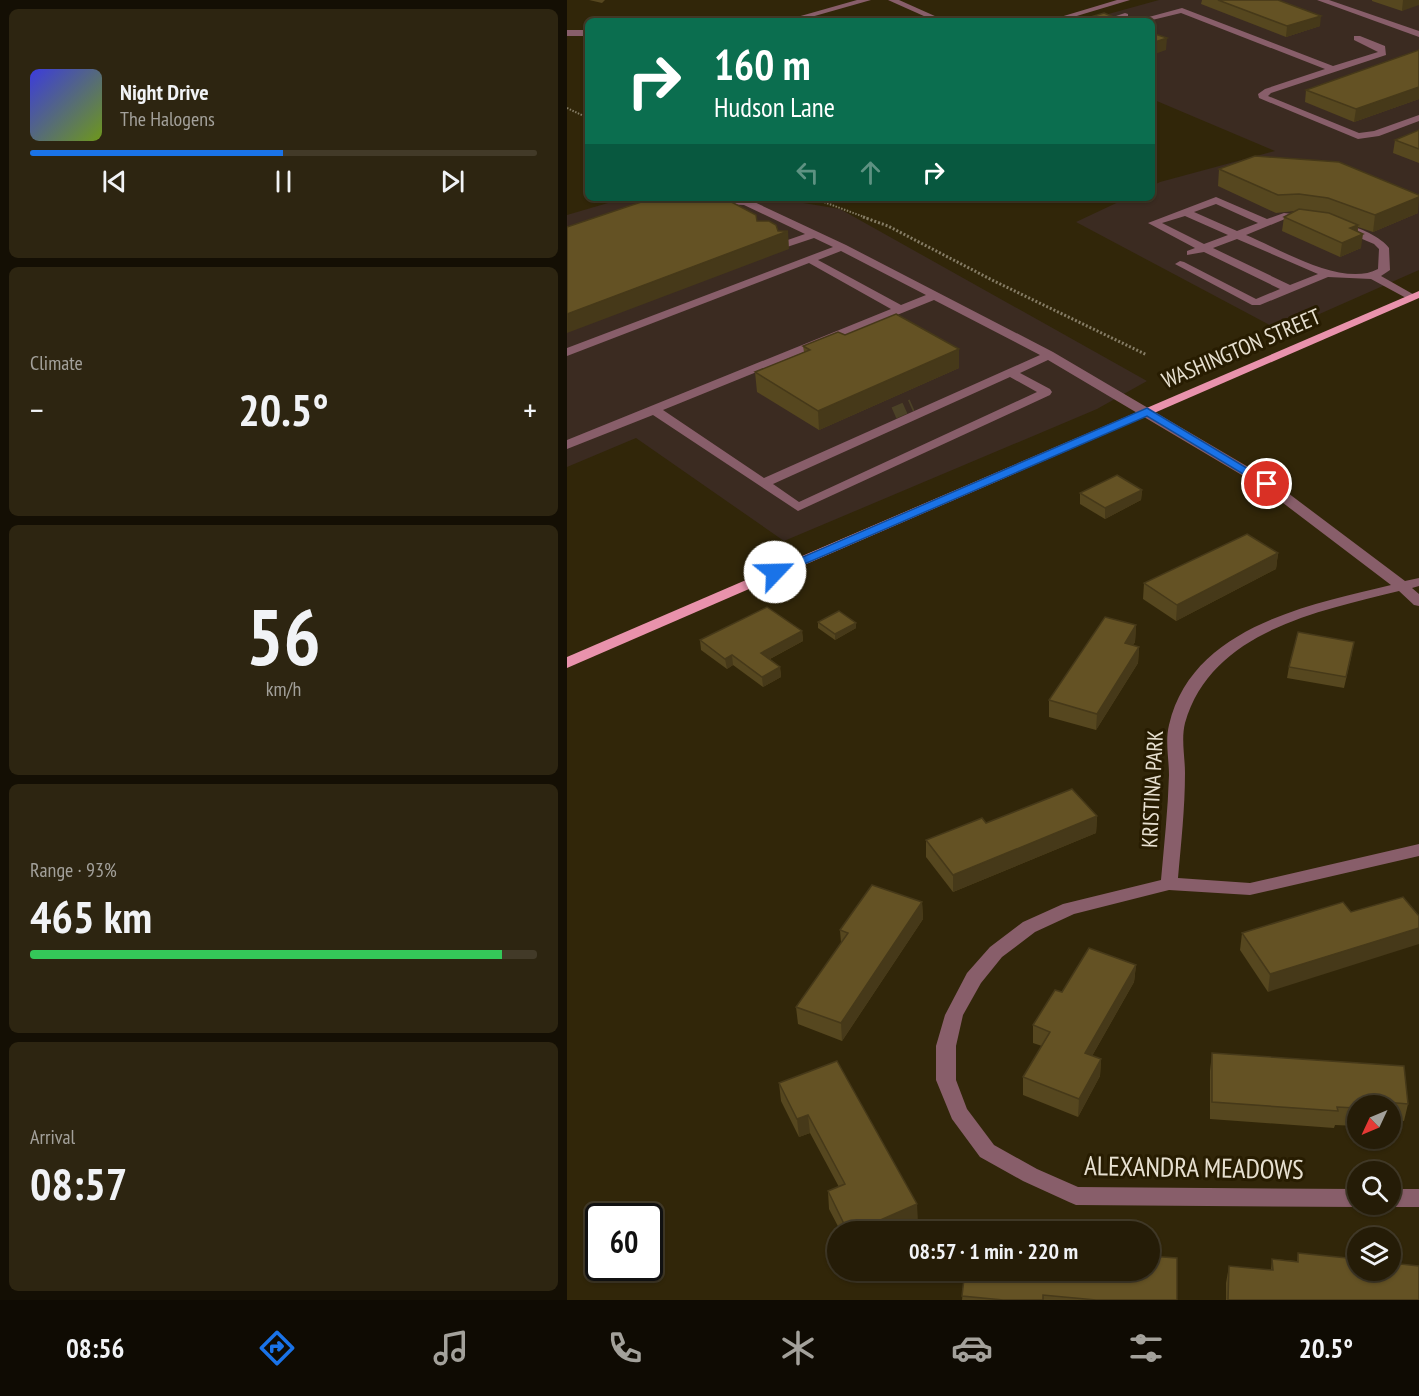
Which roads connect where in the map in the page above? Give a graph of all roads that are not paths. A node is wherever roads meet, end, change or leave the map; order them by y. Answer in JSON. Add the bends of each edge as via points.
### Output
{"nodes":[{"id":1,"x":867,"y":0,"type":"edge"},
{"id":2,"x":892,"y":0,"type":"edge"},
{"id":3,"x":1087,"y":0,"type":"edge"},
{"id":4,"x":1126,"y":0,"type":"edge"},
{"id":5,"x":1321,"y":0,"type":"edge"},
{"id":6,"x":1103,"y":6,"type":"junction"},
{"id":7,"x":1125,"y":15,"type":"dead end"},
{"id":8,"x":798,"y":18,"type":"edge"},
{"id":9,"x":935,"y":18,"type":"edge"},
{"id":10,"x":1061,"y":18,"type":"edge"},
{"id":11,"x":1115,"y":18,"type":"edge"},
{"id":12,"x":1150,"y":18,"type":"edge"},
{"id":13,"x":567,"y":33,"type":"edge"},
{"id":14,"x":585,"y":33,"type":"edge"},
{"id":15,"x":1419,"y":34,"type":"edge"},
{"id":16,"x":1357,"y":38,"type":"dead end"},
{"id":17,"x":1333,"y":69,"type":"junction"},
{"id":18,"x":1419,"y":118,"type":"edge"},
{"id":19,"x":726,"y":212,"type":"edge"},
{"id":20,"x":1185,"y":212,"type":"junction"},
{"id":21,"x":1268,"y":222,"type":"junction"},
{"id":22,"x":793,"y":224,"type":"junction"},
{"id":23,"x":774,"y":231,"type":"edge"},
{"id":24,"x":814,"y":234,"type":"junction"},
{"id":25,"x":1238,"y":235,"type":"junction"},
{"id":26,"x":783,"y":246,"type":"edge"},
{"id":27,"x":842,"y":247,"type":"junction"},
{"id":28,"x":1204,"y":248,"type":"junction"},
{"id":29,"x":1191,"y":253,"type":"dead end"},
{"id":30,"x":809,"y":259,"type":"junction"},
{"id":31,"x":1180,"y":264,"type":"dead end"},
{"id":32,"x":1327,"y":274,"type":"junction"},
{"id":33,"x":1373,"y":276,"type":"junction"},
{"id":34,"x":1289,"y":289,"type":"junction"},
{"id":35,"x":936,"y":295,"type":"junction"},
{"id":36,"x":1412,"y":297,"type":"edge"},
{"id":37,"x":900,"y":310,"type":"junction"},
{"id":38,"x":567,"y":352,"type":"edge"},
{"id":39,"x":1049,"y":355,"type":"junction"},
{"id":40,"x":1010,"y":372,"type":"junction"},
{"id":41,"x":949,"y":399,"type":"junction"},
{"id":42,"x":912,"y":405,"type":"tunnel mouth"},
{"id":43,"x":654,"y":410,"type":"junction"},
{"id":44,"x":1147,"y":411,"type":"junction"},
{"id":45,"x":894,"y":413,"type":"tunnel mouth"},
{"id":46,"x":881,"y":430,"type":"junction"},
{"id":47,"x":567,"y":445,"type":"edge"},
{"id":48,"x":763,"y":483,"type":"junction"},
{"id":49,"x":1419,"y":582,"type":"edge"},
{"id":50,"x":1402,"y":586,"type":"junction"},
{"id":51,"x":1419,"y":602,"type":"edge"},
{"id":52,"x":567,"y":663,"type":"edge"},
{"id":53,"x":1419,"y":850,"type":"edge"},
{"id":54,"x":1169,"y":884,"type":"junction"},
{"id":55,"x":1347,"y":1198,"type":"edge"},
{"id":56,"x":1401,"y":1198,"type":"edge"},
{"id":57,"x":1419,"y":1198,"type":"edge"}],
"edges":[{"from":1,"to":8,"type":"street"},
{"from":2,"to":9,"type":"street"},
{"from":3,"to":6,"type":"street"},
{"from":4,"to":6,"type":"street"},
{"from":5,"to":15,"type":"street"},
{"from":6,"to":10,"type":"street"},
{"from":7,"to":11,"type":"street"},
{"from":12,"to":17,"type":"street","via":[[1182,10]]},
{"from":13,"to":14,"type":"street"},
{"from":16,"to":17,"type":"street","via":[[1382,48],[1383,53]]},
{"from":17,"to":18,"type":"street","via":[[1263,93],[1264,98],[1357,136],[1376,135]]},
{"from":19,"to":22,"type":"street","via":[[699,201],[746,202]]},
{"from":20,"to":21,"type":"street","via":[[1216,200]]},
{"from":20,"to":25,"type":"street"},
{"from":20,"to":28,"type":"street","via":[[1153,223]]},
{"from":21,"to":25,"type":"street"},
{"from":21,"to":33,"type":"street","via":[[1284,216],[1324,220],[1378,242],[1384,248],[1384,270]]},
{"from":22,"to":23,"type":"street"},
{"from":22,"to":24,"type":"street"},
{"from":24,"to":26,"type":"street"},
{"from":24,"to":27,"type":"street"},
{"from":25,"to":28,"type":"street"},
{"from":25,"to":32,"type":"street"},
{"from":27,"to":30,"type":"street"},
{"from":27,"to":35,"type":"street"},
{"from":28,"to":29,"type":"street"},
{"from":28,"to":34,"type":"street"},
{"from":30,"to":37,"type":"street"},
{"from":30,"to":38,"type":"street"},
{"from":31,"to":34,"type":"street","via":[[1256,303]]},
{"from":32,"to":33,"type":"street"},
{"from":32,"to":34,"type":"street"},
{"from":33,"to":36,"type":"street"},
{"from":35,"to":37,"type":"street"},
{"from":35,"to":39,"type":"street"},
{"from":36,"to":44,"type":"main road","name":"WASHINGTON STREET"},
{"from":37,"to":43,"type":"street"},
{"from":39,"to":40,"type":"street"},
{"from":39,"to":44,"type":"street"},
{"from":40,"to":41,"type":"street"},
{"from":40,"to":48,"type":"street","via":[[1046,392],[798,507]]},
{"from":41,"to":42,"type":"street"},
{"from":41,"to":46,"type":"street"},
{"from":43,"to":47,"type":"street"},
{"from":43,"to":48,"type":"street"},
{"from":44,"to":50,"type":"street","via":[[1267,484]]},
{"from":44,"to":52,"type":"main road","name":"WASHINGTON STREET"},
{"from":45,"to":46,"type":"street"},
{"from":46,"to":48,"type":"street"},
{"from":49,"to":50,"type":"street","name":"KRISTINA PARK"},
{"from":50,"to":51,"type":"street"},
{"from":50,"to":54,"type":"street","name":"KRISTINA PARK","via":[[1274,623],[1207,665],[1187,696],[1177,726]]},
{"from":53,"to":54,"type":"street","name":"ALEXANDRA MEADOWS","via":[[1250,889]]},
{"from":54,"to":55,"type":"street","name":"ALEXANDRA MEADOWS","via":[[1069,909],[1029,927],[996,952],[973,978],[954,1015],[946,1046],[945,1080],[959,1113],[987,1151],[1076,1196]]},
{"from":56,"to":57,"type":"street"}]}
